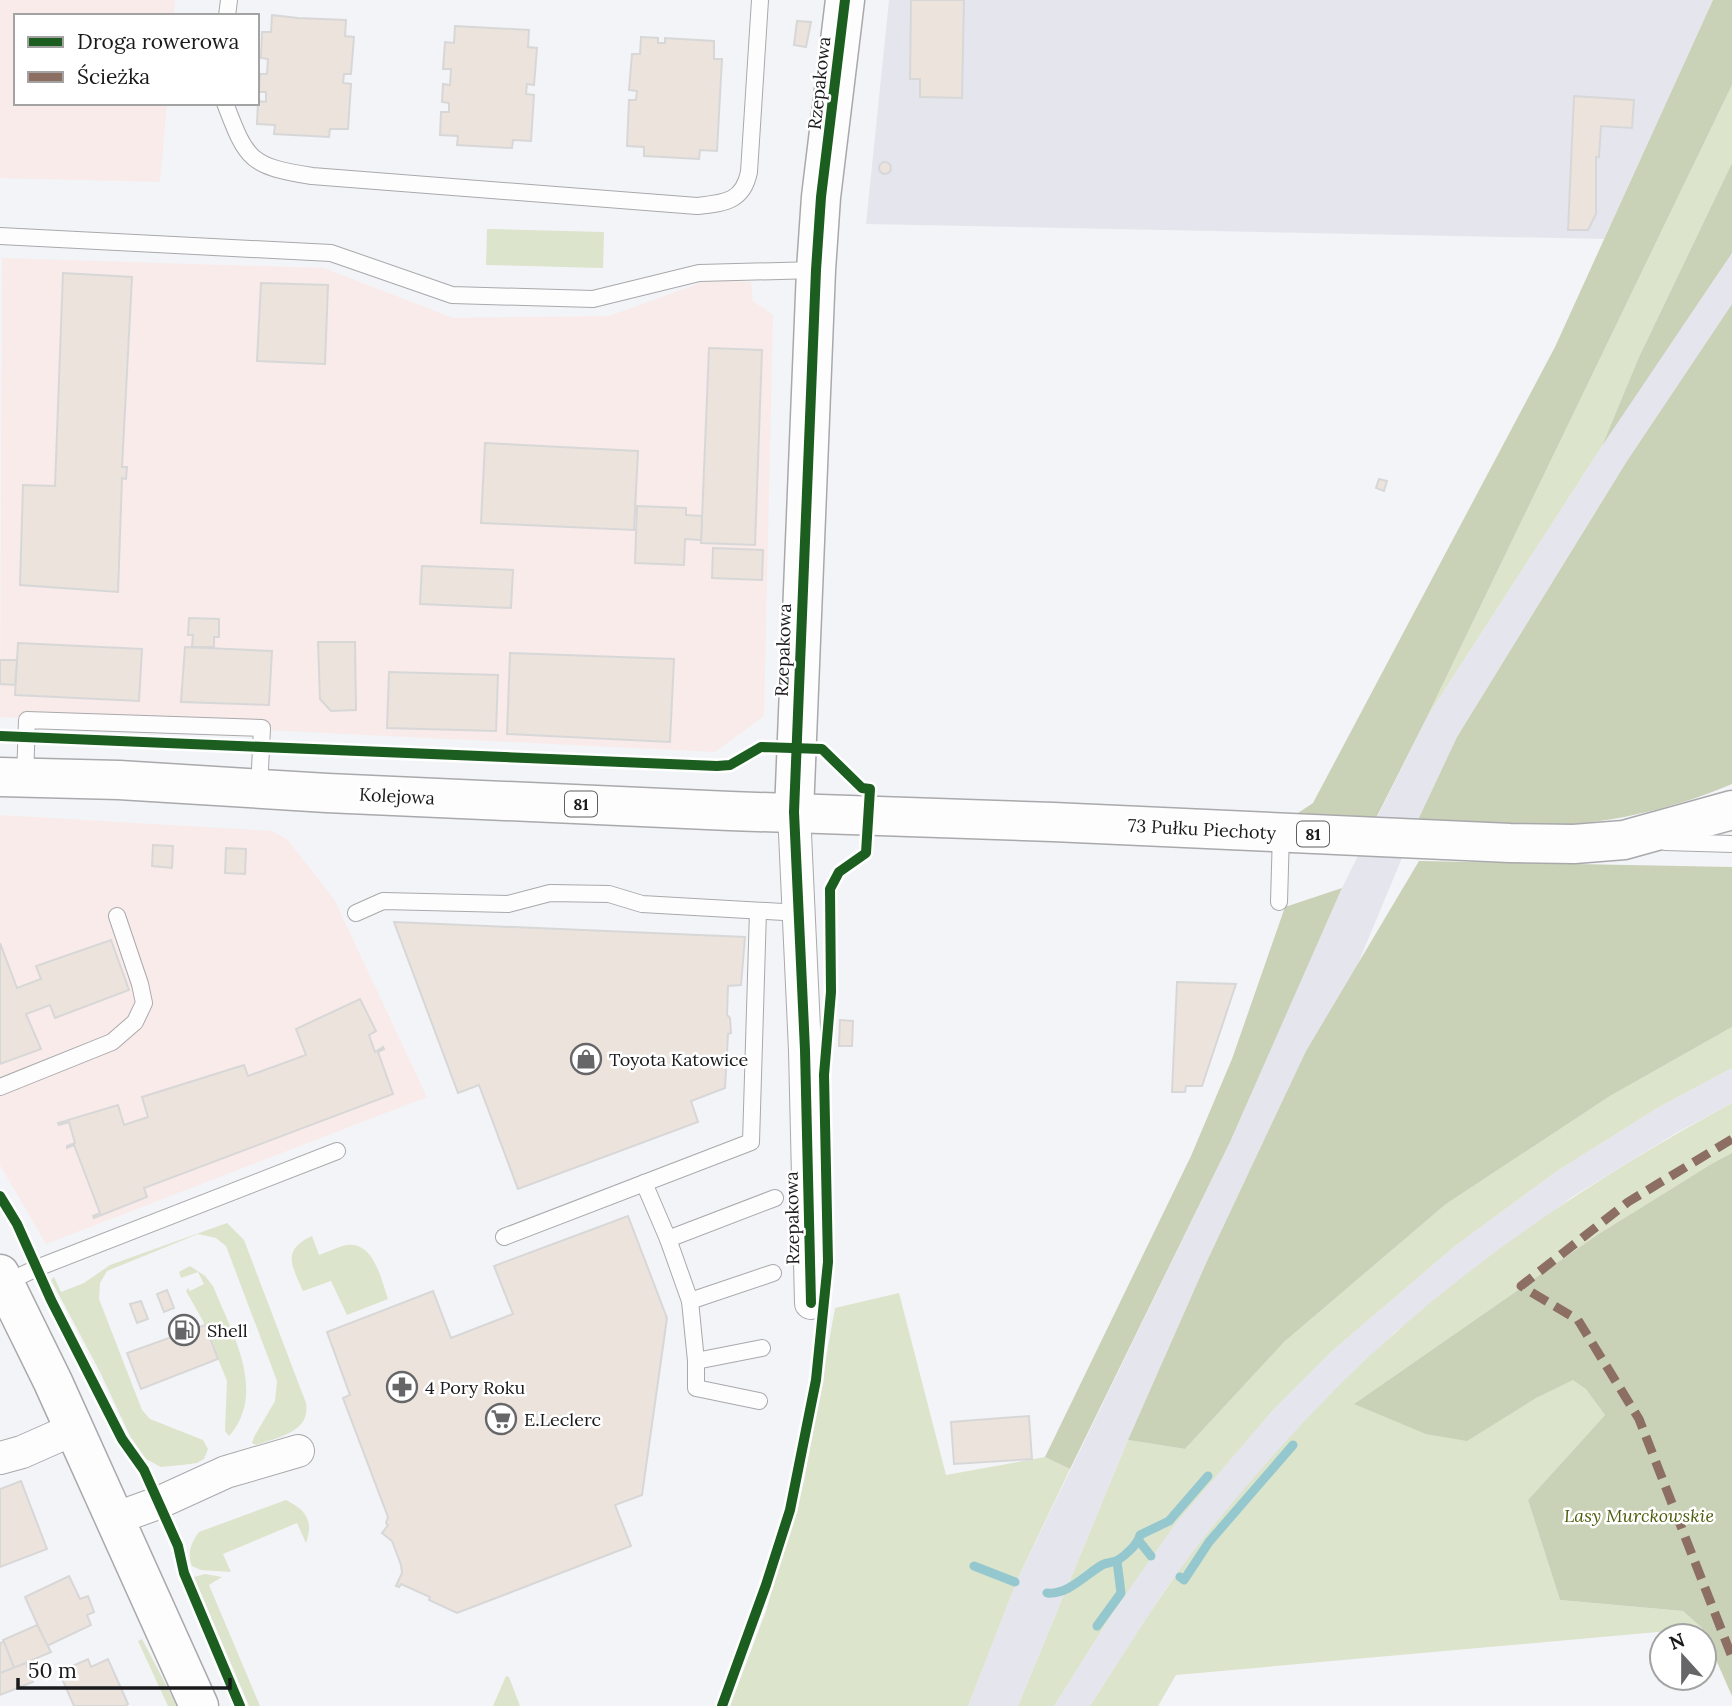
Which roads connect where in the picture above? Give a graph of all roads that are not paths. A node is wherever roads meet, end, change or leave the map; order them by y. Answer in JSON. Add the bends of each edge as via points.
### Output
{"nodes":[{"id":1,"x":760,"y":0,"type":"edge"},
{"id":2,"x":845,"y":0,"type":"edge"},
{"id":3,"x":226,"y":105,"type":"edge"},
{"id":4,"x":0,"y":236,"type":"edge"},
{"id":5,"x":816,"y":270,"type":"junction"},
{"id":6,"x":12,"y":777,"type":"edge"},
{"id":7,"x":260,"y":789,"type":"junction"},
{"id":8,"x":1732,"y":810,"type":"edge"},
{"id":9,"x":794,"y":812,"type":"junction"},
{"id":10,"x":1281,"y":833,"type":"junction"},
{"id":11,"x":1624,"y":840,"type":"junction"},
{"id":12,"x":1732,"y":845,"type":"edge"},
{"id":13,"x":1279,"y":902,"type":"dead end"},
{"id":14,"x":758,"y":911,"type":"junction"},
{"id":15,"x":356,"y":913,"type":"dead end"},
{"id":16,"x":800,"y":914,"type":"junction"},
{"id":17,"x":117,"y":916,"type":"dead end"},
{"id":18,"x":0,"y":1087,"type":"edge"},
{"id":19,"x":337,"y":1151,"type":"dead end"},
{"id":20,"x":643,"y":1183,"type":"junction"},
{"id":21,"x":775,"y":1198,"type":"dead end"},
{"id":22,"x":504,"y":1237,"type":"dead end"},
{"id":23,"x":668,"y":1239,"type":"junction"},
{"id":24,"x":773,"y":1273,"type":"dead end"},
{"id":25,"x":2,"y":1279,"type":"edge"},
{"id":26,"x":690,"y":1301,"type":"junction"},
{"id":27,"x":811,"y":1303,"type":"dead end"},
{"id":28,"x":762,"y":1348,"type":"dead end"},
{"id":29,"x":695,"y":1361,"type":"junction"},
{"id":30,"x":758,"y":1401,"type":"dead end"},
{"id":31,"x":74,"y":1429,"type":"junction"},
{"id":32,"x":298,"y":1451,"type":"dead end"},
{"id":33,"x":0,"y":1458,"type":"edge"},
{"id":34,"x":114,"y":1519,"type":"junction"},
{"id":35,"x":199,"y":1706,"type":"edge"}],
"edges":[{"from":1,"to":3,"type":"lane","via":[[749,172],[738,196],[722,203],[697,206],[275,170],[256,161],[241,145]]},
{"from":2,"to":5,"type":"main road","name":"Rzepakowa"},
{"from":4,"to":5,"type":"lane","via":[[331,253],[452,295],[593,299],[699,273]]},
{"from":5,"to":9,"type":"main road","name":"Rzepakowa"},
{"from":6,"to":7,"type":"main road","name":"Kolejowa","number":"81"},
{"from":6,"to":7,"type":"lane","via":[[27,720],[262,728]]},
{"from":7,"to":9,"type":"main road","name":"Kolejowa","number":"81"},
{"from":8,"to":11,"type":"main road","name":"73 Pułku Piechoty","number":"81"},
{"from":9,"to":10,"type":"main road","name":"73 Pułku Piechoty","number":"81"},
{"from":9,"to":16,"type":"street","name":"Rzepakowa"},
{"from":10,"to":11,"type":"main road","name":"73 Pułku Piechoty","number":"81","via":[[1510,843]]},
{"from":10,"to":13,"type":"lane"},
{"from":11,"to":12,"type":"lane"},
{"from":14,"to":15,"type":"lane","via":[[642,904],[609,894],[550,893],[508,904],[383,901]]},
{"from":14,"to":16,"type":"lane"},
{"from":14,"to":20,"type":"lane","via":[[751,1142]]},
{"from":16,"to":27,"type":"street","name":"Rzepakowa"},
{"from":17,"to":18,"type":"lane","via":[[144,1003],[135,1022],[112,1042]]},
{"from":19,"to":25,"type":"lane"},
{"from":20,"to":22,"type":"lane"},
{"from":20,"to":23,"type":"lane"},
{"from":21,"to":23,"type":"lane"},
{"from":23,"to":26,"type":"lane"},
{"from":24,"to":26,"type":"lane"},
{"from":25,"to":31,"type":"main road"},
{"from":26,"to":29,"type":"lane"},
{"from":28,"to":29,"type":"lane"},
{"from":29,"to":30,"type":"lane","via":[[696,1388]]},
{"from":31,"to":33,"type":"street"},
{"from":31,"to":34,"type":"main road"},
{"from":32,"to":34,"type":"street","via":[[226,1472]]},
{"from":34,"to":35,"type":"main road"}]}
